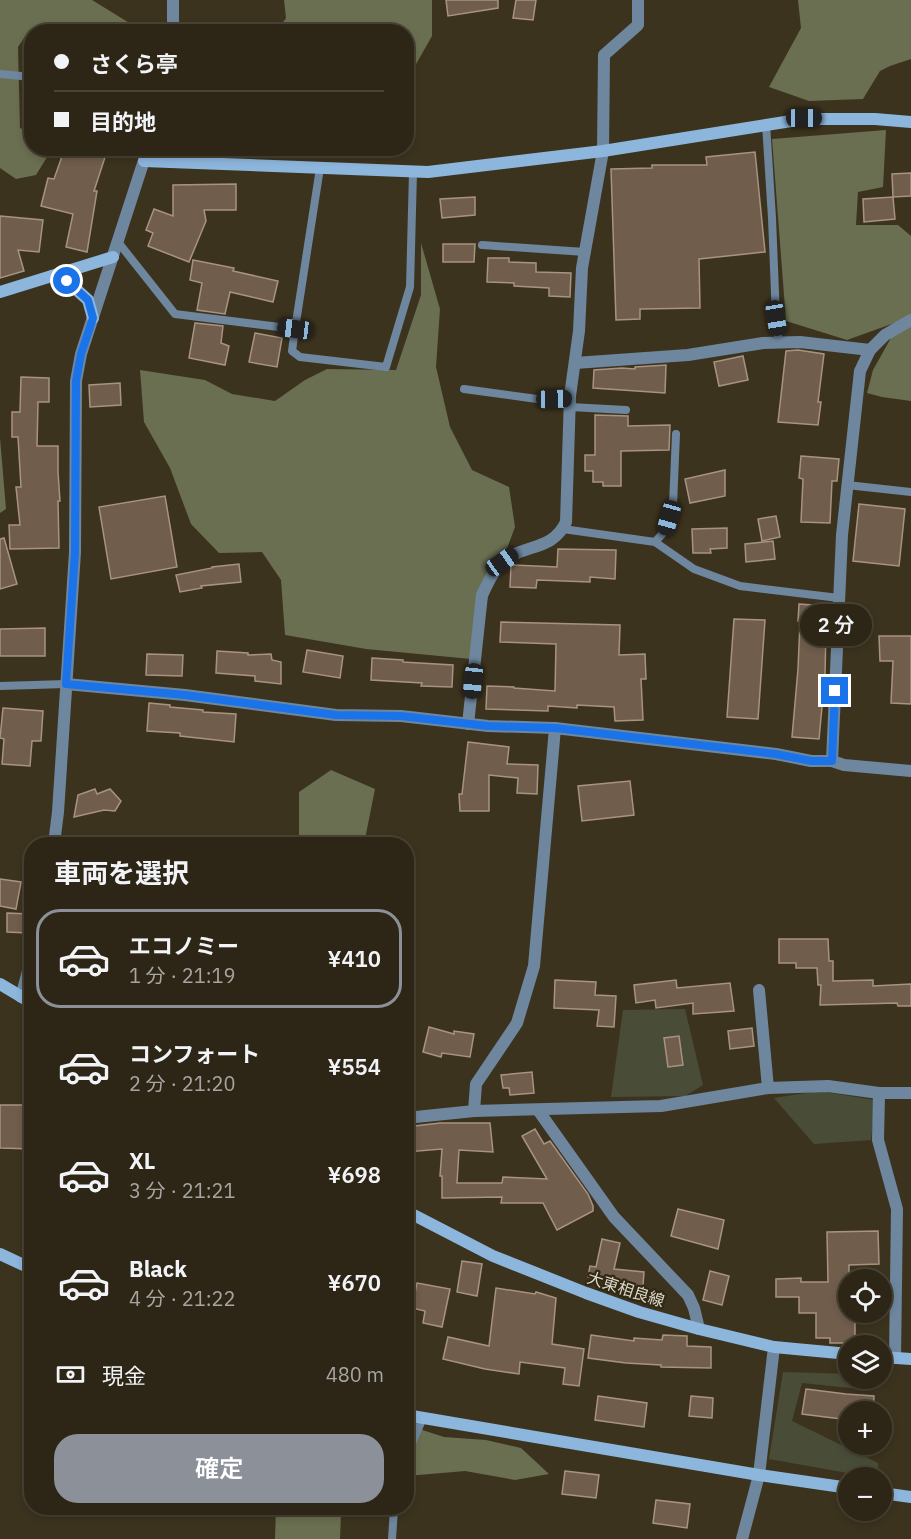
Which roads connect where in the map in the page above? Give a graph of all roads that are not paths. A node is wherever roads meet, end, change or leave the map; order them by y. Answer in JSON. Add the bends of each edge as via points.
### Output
{"nodes":[{"id":1,"x":173,"y":0,"type":"edge"},
{"id":2,"x":638,"y":0,"type":"edge"},
{"id":3,"x":173,"y":24,"type":"edge"},
{"id":4,"x":0,"y":74,"type":"edge"},
{"id":5,"x":24,"y":76,"type":"edge"},
{"id":6,"x":911,"y":122,"type":"edge"},
{"id":7,"x":766,"y":124,"type":"junction"},
{"id":8,"x":603,"y":151,"type":"junction"},
{"id":9,"x":146,"y":156,"type":"edge"},
{"id":10,"x":159,"y":156,"type":"edge"},
{"id":11,"x":320,"y":168,"type":"junction"},
{"id":12,"x":413,"y":172,"type":"junction"},
{"id":13,"x":118,"y":242,"type":"junction"},
{"id":14,"x":482,"y":245,"type":"dead end"},
{"id":15,"x":585,"y":252,"type":"junction"},
{"id":16,"x":113,"y":256,"type":"junction"},
{"id":17,"x":52,"y":276,"type":"junction"},
{"id":18,"x":0,"y":292,"type":"edge"},
{"id":19,"x":93,"y":318,"type":"junction"},
{"id":20,"x":911,"y":320,"type":"edge"},
{"id":21,"x":295,"y":329,"type":"junction"},
{"id":22,"x":779,"y":343,"type":"junction"},
{"id":23,"x":870,"y":350,"type":"junction"},
{"id":24,"x":575,"y":363,"type":"junction"},
{"id":25,"x":464,"y":389,"type":"dead end"},
{"id":26,"x":570,"y":403,"type":"junction"},
{"id":27,"x":626,"y":410,"type":"dead end"},
{"id":28,"x":676,"y":434,"type":"dead end"},
{"id":29,"x":847,"y":485,"type":"junction"},
{"id":30,"x":911,"y":492,"type":"edge"},
{"id":31,"x":563,"y":528,"type":"junction"},
{"id":32,"x":655,"y":542,"type":"junction"},
{"id":33,"x":839,"y":598,"type":"junction"},
{"id":34,"x":66,"y":684,"type":"junction"},
{"id":35,"x":0,"y":686,"type":"edge"},
{"id":36,"x":468,"y":724,"type":"junction"},
{"id":37,"x":555,"y":728,"type":"junction"},
{"id":38,"x":832,"y":761,"type":"junction"},
{"id":39,"x":911,"y":771,"type":"edge"},
{"id":40,"x":55,"y":837,"type":"edge"},
{"id":41,"x":0,"y":984,"type":"edge"},
{"id":42,"x":759,"y":990,"type":"dead end"},
{"id":43,"x":24,"y":999,"type":"edge"},
{"id":44,"x":768,"y":1088,"type":"junction"},
{"id":45,"x":879,"y":1093,"type":"junction"},
{"id":46,"x":911,"y":1093,"type":"edge"},
{"id":47,"x":538,"y":1110,"type":"junction"},
{"id":48,"x":474,"y":1111,"type":"junction"},
{"id":49,"x":414,"y":1117,"type":"edge"},
{"id":50,"x":414,"y":1215,"type":"edge"},
{"id":51,"x":0,"y":1254,"type":"edge"},
{"id":52,"x":24,"y":1265,"type":"edge"},
{"id":53,"x":699,"y":1329,"type":"junction"},
{"id":54,"x":774,"y":1347,"type":"junction"},
{"id":55,"x":838,"y":1353,"type":"edge"},
{"id":56,"x":892,"y":1358,"type":"edge"},
{"id":57,"x":895,"y":1358,"type":"junction"},
{"id":58,"x":911,"y":1359,"type":"edge"},
{"id":59,"x":414,"y":1416,"type":"edge"},
{"id":60,"x":423,"y":1418,"type":"junction"},
{"id":61,"x":414,"y":1439,"type":"edge"},
{"id":62,"x":759,"y":1475,"type":"junction"},
{"id":63,"x":838,"y":1486,"type":"edge"},
{"id":64,"x":892,"y":1494,"type":"edge"},
{"id":65,"x":911,"y":1497,"type":"edge"},
{"id":66,"x":394,"y":1515,"type":"edge"},
{"id":67,"x":392,"y":1539,"type":"edge"},
{"id":68,"x":742,"y":1539,"type":"edge"}],
"edges":[{"from":1,"to":3,"type":"street"},
{"from":2,"to":8,"type":"street","via":[[638,25],[604,55]]},
{"from":4,"to":5,"type":"lane"},
{"from":6,"to":7,"type":"street","via":[[804,118]]},
{"from":7,"to":8,"type":"street"},
{"from":7,"to":22,"type":"lane"},
{"from":8,"to":12,"type":"street"},
{"from":8,"to":15,"type":"street"},
{"from":9,"to":13,"type":"street"},
{"from":10,"to":11,"type":"street"},
{"from":11,"to":12,"type":"street"},
{"from":11,"to":21,"type":"lane"},
{"from":12,"to":21,"type":"lane","via":[[410,287],[386,367],[300,357],[292,351]]},
{"from":13,"to":16,"type":"street"},
{"from":13,"to":21,"type":"lane","via":[[176,314]]},
{"from":14,"to":15,"type":"lane"},
{"from":15,"to":24,"type":"street"},
{"from":16,"to":17,"type":"street"},
{"from":16,"to":19,"type":"street"},
{"from":17,"to":18,"type":"street"},
{"from":17,"to":19,"type":"street","via":[[67,281],[88,300]]},
{"from":19,"to":34,"type":"street","via":[[76,381],[75,552]]},
{"from":20,"to":23,"type":"street","via":[[885,335]]},
{"from":22,"to":23,"type":"street"},
{"from":22,"to":24,"type":"street","via":[[688,355]]},
{"from":23,"to":29,"type":"street","via":[[860,371]]},
{"from":24,"to":26,"type":"street"},
{"from":25,"to":26,"type":"lane"},
{"from":26,"to":27,"type":"lane"},
{"from":26,"to":31,"type":"street"},
{"from":28,"to":32,"type":"lane","via":[[673,505],[666,530]]},
{"from":29,"to":30,"type":"lane"},
{"from":29,"to":33,"type":"street"},
{"from":31,"to":32,"type":"lane"},
{"from":31,"to":36,"type":"street","via":[[552,540],[502,562],[491,576],[482,595]]},
{"from":32,"to":33,"type":"lane","via":[[694,569],[740,586]]},
{"from":33,"to":38,"type":"street"},
{"from":34,"to":35,"type":"lane"},
{"from":34,"to":36,"type":"street","via":[[336,715],[401,716]]},
{"from":34,"to":40,"type":"street"},
{"from":36,"to":37,"type":"street"},
{"from":37,"to":38,"type":"street"},
{"from":37,"to":48,"type":"street","via":[[534,966],[517,1023],[476,1084]]},
{"from":38,"to":39,"type":"street"},
{"from":41,"to":43,"type":"street"},
{"from":42,"to":44,"type":"street"},
{"from":44,"to":45,"type":"street","via":[[828,1086]]},
{"from":44,"to":47,"type":"street","via":[[661,1106]]},
{"from":45,"to":46,"type":"street"},
{"from":45,"to":57,"type":"street","via":[[878,1140],[897,1209]]},
{"from":47,"to":48,"type":"street"},
{"from":47,"to":53,"type":"street","via":[[614,1217],[687,1295]]},
{"from":48,"to":49,"type":"street"},
{"from":50,"to":53,"type":"street","name":"大東相良線","via":[[524,1269],[607,1301]]},
{"from":51,"to":52,"type":"street"},
{"from":53,"to":54,"type":"street","name":"大東相良線"},
{"from":54,"to":55,"type":"street","name":"大東相良線"},
{"from":54,"to":62,"type":"street"},
{"from":56,"to":57,"type":"street"},
{"from":57,"to":58,"type":"street"},
{"from":59,"to":60,"type":"street"},
{"from":60,"to":61,"type":"lane"},
{"from":60,"to":62,"type":"street"},
{"from":62,"to":63,"type":"street"},
{"from":62,"to":68,"type":"street"},
{"from":64,"to":65,"type":"street"},
{"from":66,"to":67,"type":"lane"}]}
